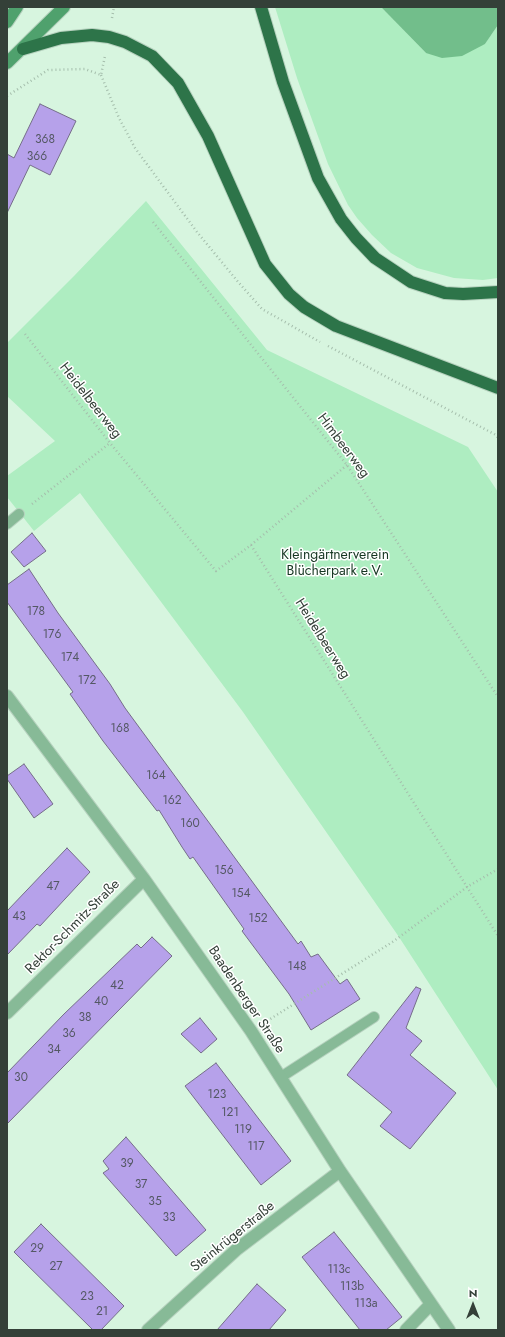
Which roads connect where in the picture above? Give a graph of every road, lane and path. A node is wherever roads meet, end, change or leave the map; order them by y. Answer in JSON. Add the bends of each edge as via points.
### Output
{"nodes":[{"id":1,"x":17,"y":7,"type":"edge"},
{"id":2,"x":64,"y":7,"type":"edge"},
{"id":3,"x":114,"y":7,"type":"edge"},
{"id":4,"x":261,"y":7,"type":"edge"},
{"id":5,"x":7,"y":22,"type":"edge"},
{"id":6,"x":109,"y":37,"type":"junction"},
{"id":7,"x":23,"y":49,"type":"junction"},
{"id":8,"x":7,"y":63,"type":"edge"},
{"id":9,"x":7,"y":96,"type":"edge"},
{"id":10,"x":153,"y":222,"type":"dead end"},
{"id":11,"x":498,"y":292,"type":"edge"},
{"id":12,"x":25,"y":334,"type":"dead end"},
{"id":13,"x":498,"y":388,"type":"edge"},
{"id":14,"x":110,"y":443,"type":"junction"},
{"id":15,"x":347,"y":465,"type":"junction"},
{"id":16,"x":19,"y":514,"type":"joint"},
{"id":17,"x":7,"y":524,"type":"edge"},
{"id":18,"x":251,"y":545,"type":"junction"},
{"id":19,"x":7,"y":696,"type":"edge"},
{"id":20,"x":498,"y":697,"type":"edge"},
{"id":21,"x":498,"y":869,"type":"edge"},
{"id":22,"x":144,"y":879,"type":"junction"},
{"id":23,"x":467,"y":887,"type":"junction"},
{"id":24,"x":498,"y":936,"type":"edge"},
{"id":25,"x":7,"y":1013,"type":"edge"},
{"id":26,"x":374,"y":1017,"type":"dead end"},
{"id":27,"x":251,"y":1031,"type":"junction"},
{"id":28,"x":281,"y":1077,"type":"junction"},
{"id":29,"x":340,"y":1171,"type":"junction"},
{"id":30,"x":431,"y":1304,"type":"junction"},
{"id":31,"x":148,"y":1330,"type":"edge"},
{"id":32,"x":406,"y":1330,"type":"edge"},
{"id":33,"x":449,"y":1330,"type":"edge"}],
"edges":[{"from":1,"to":5,"type":"main road"},
{"from":2,"to":7,"type":"main road"},
{"from":3,"to":6,"type":"path"},
{"from":4,"to":11,"type":"highway","via":[[283,82],[318,178],[341,219],[356,238],[375,258],[411,282],[445,293]]},
{"from":6,"to":7,"type":"highway","via":[[92,35],[61,38]]},
{"from":6,"to":9,"type":"path","via":[[100,75],[85,69],[48,70]]},
{"from":6,"to":13,"type":"highway","via":[[152,56],[178,83],[208,136],[265,264],[289,294],[304,307],[336,326]]},
{"from":7,"to":8,"type":"main road"},
{"from":10,"to":15,"type":"path","name":"Himbeerweg"},
{"from":12,"to":14,"type":"path","name":"Heidelbeerweg"},
{"from":14,"to":16,"type":"path"},
{"from":14,"to":18,"type":"path","name":"Heidelbeerweg","via":[[216,571]]},
{"from":15,"to":18,"type":"path"},
{"from":15,"to":20,"type":"path","name":"Himbeerweg"},
{"from":16,"to":17,"type":"lane"},
{"from":18,"to":23,"type":"path","name":"Heidelbeerweg"},
{"from":19,"to":22,"type":"street","name":"Baadenberger Straße"},
{"from":21,"to":23,"type":"path"},
{"from":22,"to":25,"type":"street","name":"Rektor-Schmitz-Straße"},
{"from":22,"to":27,"type":"street","name":"Baadenberger Straße"},
{"from":23,"to":24,"type":"path","name":"Heidelbeerweg"},
{"from":23,"to":27,"type":"path","via":[[394,941]]},
{"from":26,"to":28,"type":"lane"},
{"from":27,"to":28,"type":"street","name":"Baadenberger Straße"},
{"from":28,"to":29,"type":"street","name":"Baadenberger Straße"},
{"from":29,"to":30,"type":"street","name":"Baadenberger Straße"},
{"from":29,"to":31,"type":"street","name":"Steinkrügerstraße","via":[[236,1250]]},
{"from":30,"to":32,"type":"street"},
{"from":30,"to":33,"type":"street","name":"Baadenberger Straße"}]}
